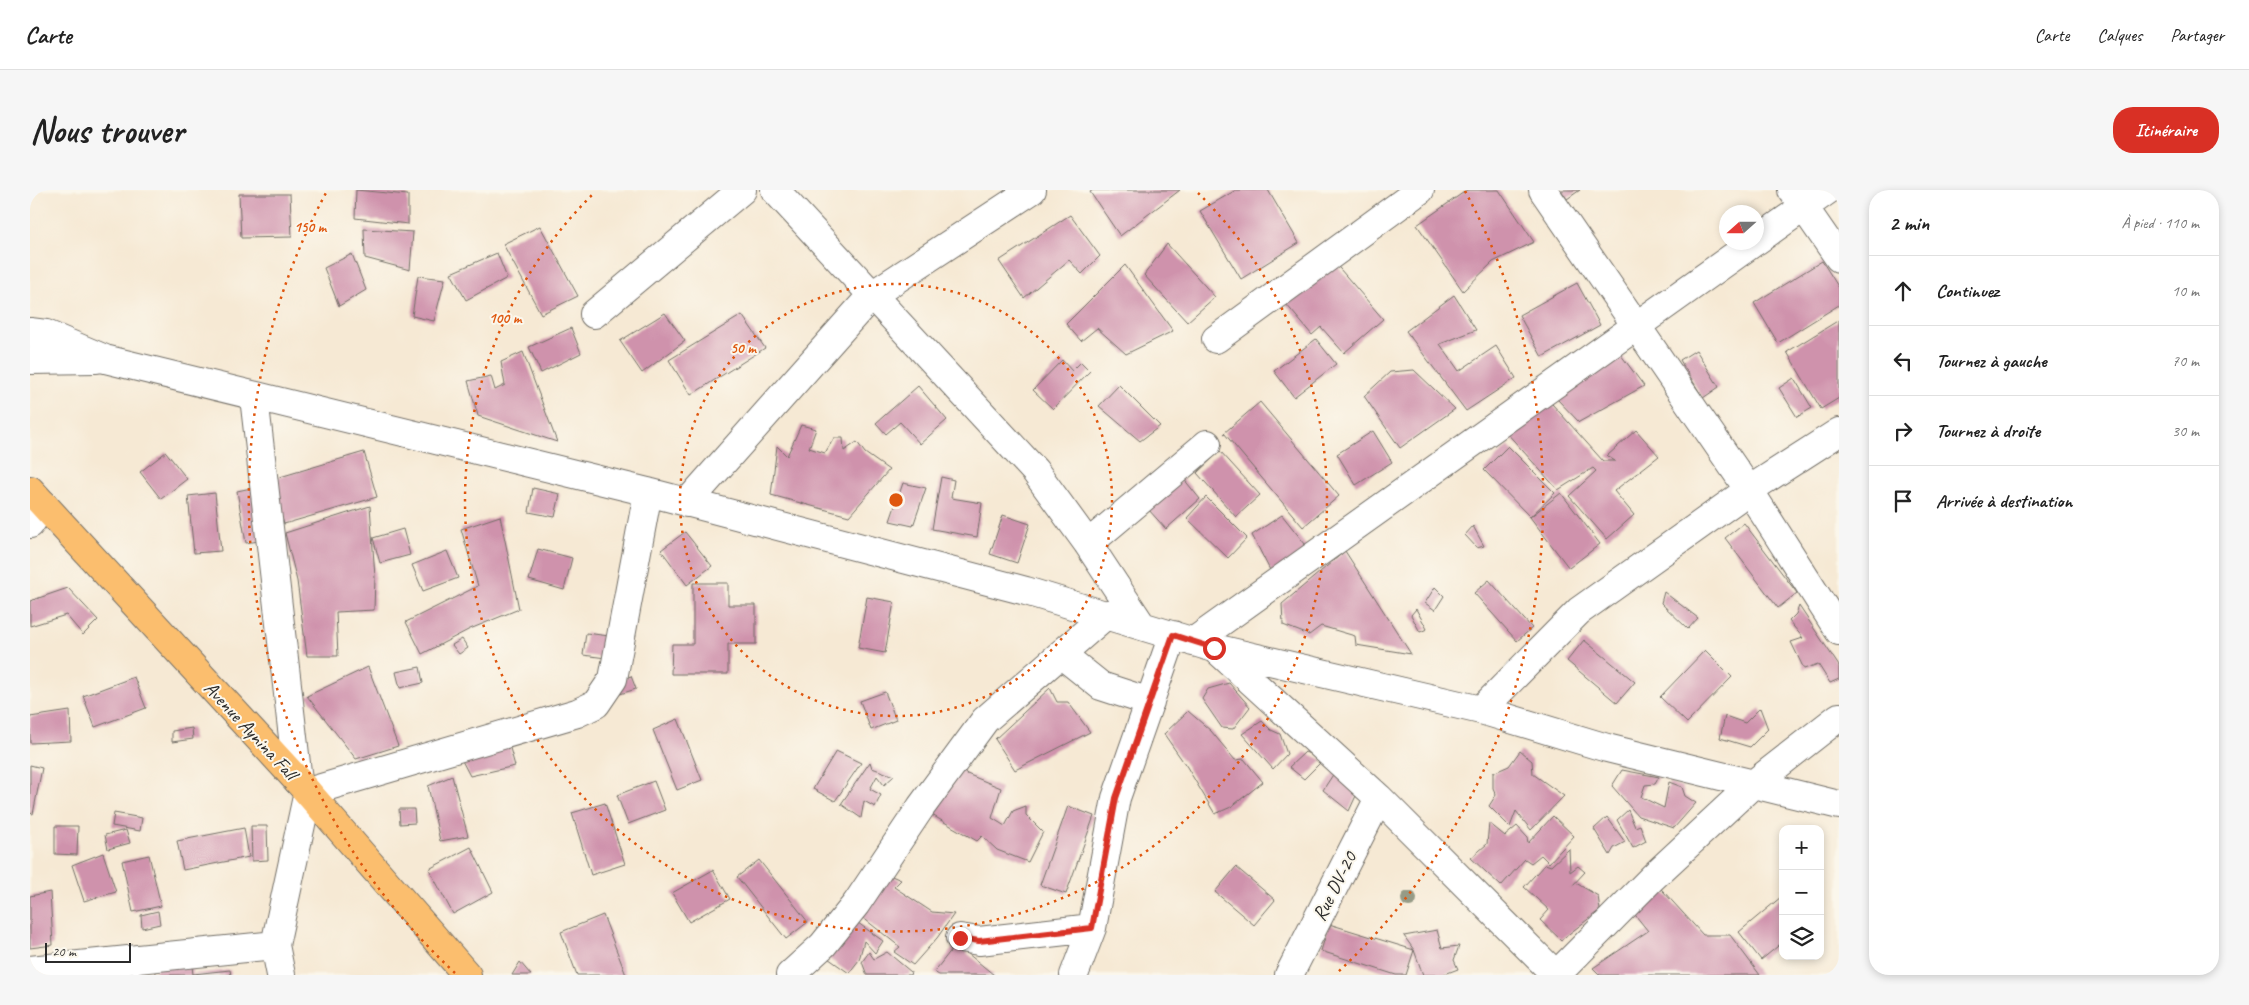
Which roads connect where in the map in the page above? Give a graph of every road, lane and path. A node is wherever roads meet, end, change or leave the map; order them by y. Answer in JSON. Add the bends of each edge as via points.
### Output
{"nodes":[{"id":1,"x":742,"y":190,"type":"edge"},
{"id":2,"x":775,"y":190,"type":"edge"},
{"id":3,"x":1032,"y":190,"type":"edge"},
{"id":4,"x":1420,"y":190,"type":"edge"},
{"id":5,"x":1543,"y":190,"type":"edge"},
{"id":6,"x":1828,"y":190,"type":"edge"},
{"id":7,"x":1798,"y":199,"type":"edge"},
{"id":8,"x":1764,"y":233,"type":"edge"},
{"id":9,"x":1744,"y":250,"type":"edge"},
{"id":10,"x":1839,"y":258,"type":"edge"},
{"id":11,"x":872,"y":295,"type":"junction"},
{"id":12,"x":594,"y":314,"type":"dead end"},
{"id":13,"x":1636,"y":327,"type":"junction"},
{"id":14,"x":30,"y":332,"type":"edge"},
{"id":15,"x":1216,"y":339,"type":"dead end"},
{"id":16,"x":105,"y":359,"type":"junction"},
{"id":17,"x":30,"y":360,"type":"edge"},
{"id":18,"x":254,"y":397,"type":"junction"},
{"id":19,"x":1839,"y":432,"type":"edge"},
{"id":20,"x":1207,"y":444,"type":"dead end"},
{"id":21,"x":1749,"y":490,"type":"junction"},
{"id":22,"x":648,"y":492,"type":"junction"},
{"id":23,"x":687,"y":502,"type":"junction"},
{"id":24,"x":34,"y":506,"type":"edge"},
{"id":25,"x":1088,"y":544,"type":"junction"},
{"id":26,"x":1106,"y":614,"type":"junction"},
{"id":27,"x":1142,"y":626,"type":"junction"},
{"id":28,"x":1839,"y":631,"type":"edge"},
{"id":29,"x":1193,"y":642,"type":"junction"},
{"id":30,"x":1061,"y":654,"type":"junction"},
{"id":31,"x":1150,"y":702,"type":"junction"},
{"id":32,"x":1481,"y":710,"type":"junction"},
{"id":33,"x":1839,"y":717,"type":"edge"},
{"id":34,"x":1752,"y":785,"type":"junction"},
{"id":35,"x":303,"y":787,"type":"junction"},
{"id":36,"x":1379,"y":798,"type":"junction"},
{"id":37,"x":1839,"y":805,"type":"edge"},
{"id":38,"x":1092,"y":928,"type":"junction"},
{"id":39,"x":960,"y":938,"type":"dead end"},
{"id":40,"x":275,"y":945,"type":"junction"},
{"id":41,"x":30,"y":970,"type":"edge"},
{"id":42,"x":282,"y":975,"type":"edge"},
{"id":43,"x":467,"y":975,"type":"edge"},
{"id":44,"x":790,"y":975,"type":"edge"},
{"id":45,"x":1074,"y":975,"type":"edge"},
{"id":46,"x":1289,"y":975,"type":"edge"},
{"id":47,"x":1556,"y":975,"type":"edge"}],
"edges":[{"from":1,"to":12,"type":"street"},
{"from":2,"to":11,"type":"street"},
{"from":3,"to":11,"type":"street"},
{"from":4,"to":15,"type":"street"},
{"from":5,"to":13,"type":"street"},
{"from":6,"to":7,"type":"street"},
{"from":7,"to":8,"type":"street"},
{"from":7,"to":10,"type":"street"},
{"from":9,"to":13,"type":"street"},
{"from":11,"to":23,"type":"street"},
{"from":11,"to":25,"type":"street","via":[[1034,471]]},
{"from":13,"to":21,"type":"street"},
{"from":13,"to":29,"type":"street"},
{"from":14,"to":16,"type":"street","via":[[46,334]]},
{"from":16,"to":17,"type":"street"},
{"from":16,"to":18,"type":"street"},
{"from":18,"to":22,"type":"street"},
{"from":18,"to":35,"type":"street"},
{"from":19,"to":21,"type":"street"},
{"from":20,"to":25,"type":"street"},
{"from":21,"to":28,"type":"street"},
{"from":21,"to":32,"type":"street","via":[[1579,611]]},
{"from":22,"to":23,"type":"street"},
{"from":22,"to":35,"type":"street","via":[[614,679],[596,704],[577,713]]},
{"from":23,"to":26,"type":"street"},
{"from":24,"to":35,"type":"main road","name":"Avenue Aynina Fall"},
{"from":25,"to":27,"type":"street"},
{"from":26,"to":27,"type":"street"},
{"from":26,"to":30,"type":"street"},
{"from":27,"to":29,"type":"street"},
{"from":29,"to":31,"type":"street"},
{"from":29,"to":32,"type":"street"},
{"from":29,"to":36,"type":"street"},
{"from":30,"to":31,"type":"street","via":[[1102,686]]},
{"from":30,"to":44,"type":"street","via":[[985,720],[856,904],[823,945]]},
{"from":31,"to":38,"type":"street","via":[[1116,798]]},
{"from":32,"to":34,"type":"street","via":[[1607,748]]},
{"from":33,"to":34,"type":"street"},
{"from":34,"to":37,"type":"street"},
{"from":34,"to":47,"type":"street","via":[[1653,877]]},
{"from":35,"to":40,"type":"street"},
{"from":35,"to":43,"type":"main road","name":"Avenue Aynina Fall"},
{"from":36,"to":46,"type":"street","name":"Rue DV-20"},
{"from":36,"to":47,"type":"street"},
{"from":38,"to":39,"type":"street","via":[[979,941]]},
{"from":38,"to":45,"type":"street"},
{"from":40,"to":41,"type":"street"},
{"from":40,"to":42,"type":"street"}]}
